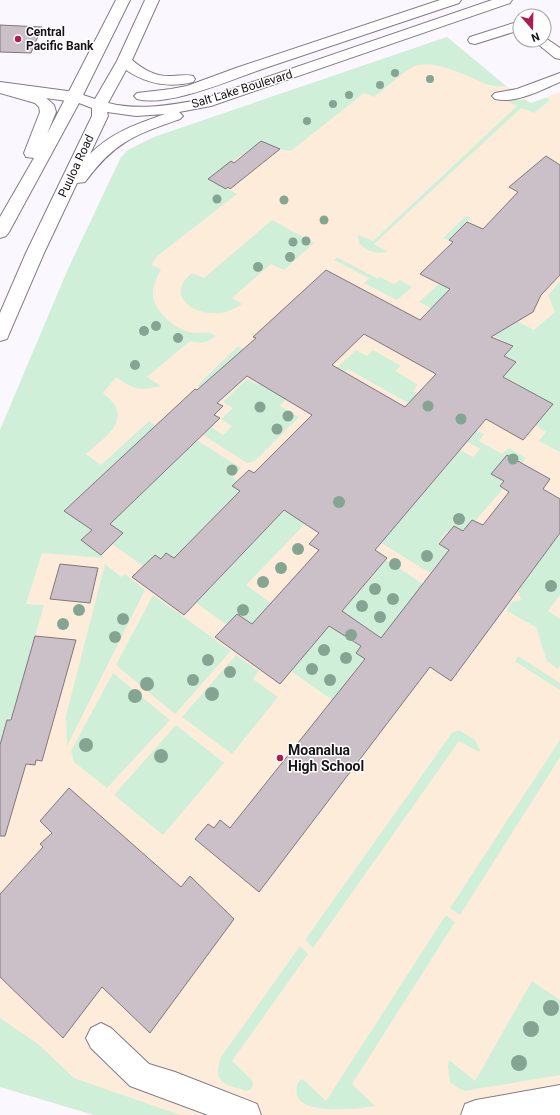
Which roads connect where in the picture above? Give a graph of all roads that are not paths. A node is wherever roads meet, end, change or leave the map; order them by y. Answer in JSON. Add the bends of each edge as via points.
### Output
{"nodes":[{"id":1,"x":123,"y":0,"type":"edge"},
{"id":2,"x":152,"y":0,"type":"edge"},
{"id":3,"x":454,"y":0,"type":"edge"},
{"id":4,"x":505,"y":0,"type":"edge"},
{"id":5,"x":512,"y":28,"type":"edge"},
{"id":6,"x":475,"y":40,"type":"dead end"},
{"id":7,"x":551,"y":48,"type":"edge"},
{"id":8,"x":560,"y":55,"type":"edge"},
{"id":9,"x":124,"y":61,"type":"junction"},
{"id":10,"x":241,"y":71,"type":"junction"},
{"id":11,"x":560,"y":77,"type":"edge"},
{"id":12,"x":0,"y":88,"type":"edge"},
{"id":13,"x":500,"y":96,"type":"dead end"},
{"id":14,"x":75,"y":97,"type":"junction"},
{"id":15,"x":102,"y":100,"type":"junction"},
{"id":16,"x":206,"y":103,"type":"junction"},
{"id":17,"x":12,"y":209,"type":"junction"},
{"id":18,"x":56,"y":210,"type":"junction"},
{"id":19,"x":0,"y":232,"type":"edge"},
{"id":20,"x":0,"y":334,"type":"edge"},
{"id":21,"x":101,"y":1038,"type":"dead end"},
{"id":22,"x":560,"y":1100,"type":"edge"},
{"id":23,"x":246,"y":1115,"type":"edge"},
{"id":24,"x":476,"y":1115,"type":"edge"}],
"edges":[{"from":1,"to":14,"type":"main road"},
{"from":2,"to":9,"type":"main road","name":"Puuloa Road"},
{"from":3,"to":10,"type":"main road","name":"Salt Lake Boulevard"},
{"from":4,"to":16,"type":"main road","name":"Salt Lake Boulevard"},
{"from":5,"to":6,"type":"main road"},
{"from":7,"to":8,"type":"main road"},
{"from":9,"to":10,"type":"main road","via":[[147,77],[170,81]]},
{"from":9,"to":15,"type":"main road","name":"Puuloa Road"},
{"from":10,"to":15,"type":"main road","name":"Salt Lake Boulevard","via":[[182,92]]},
{"from":11,"to":13,"type":"main road","via":[[520,93]]},
{"from":12,"to":14,"type":"main road","name":"Salt Lake Boulevard"},
{"from":12,"to":17,"type":"main road","via":[[40,100],[46,105],[48,112]]},
{"from":14,"to":15,"type":"main road","name":"Salt Lake Boulevard"},
{"from":14,"to":17,"type":"main road"},
{"from":15,"to":16,"type":"main road","name":"Salt Lake Boulevard","via":[[113,109],[149,111]]},
{"from":15,"to":18,"type":"main road","name":"Puuloa Road","via":[[100,116]]},
{"from":16,"to":18,"type":"main road","via":[[121,137],[108,145],[89,165]]},
{"from":17,"to":19,"type":"main road"},
{"from":18,"to":20,"type":"main road","name":"Puuloa Road"},
{"from":21,"to":23,"type":"main road","via":[[140,1076]]},
{"from":22,"to":24,"type":"main road"}]}
